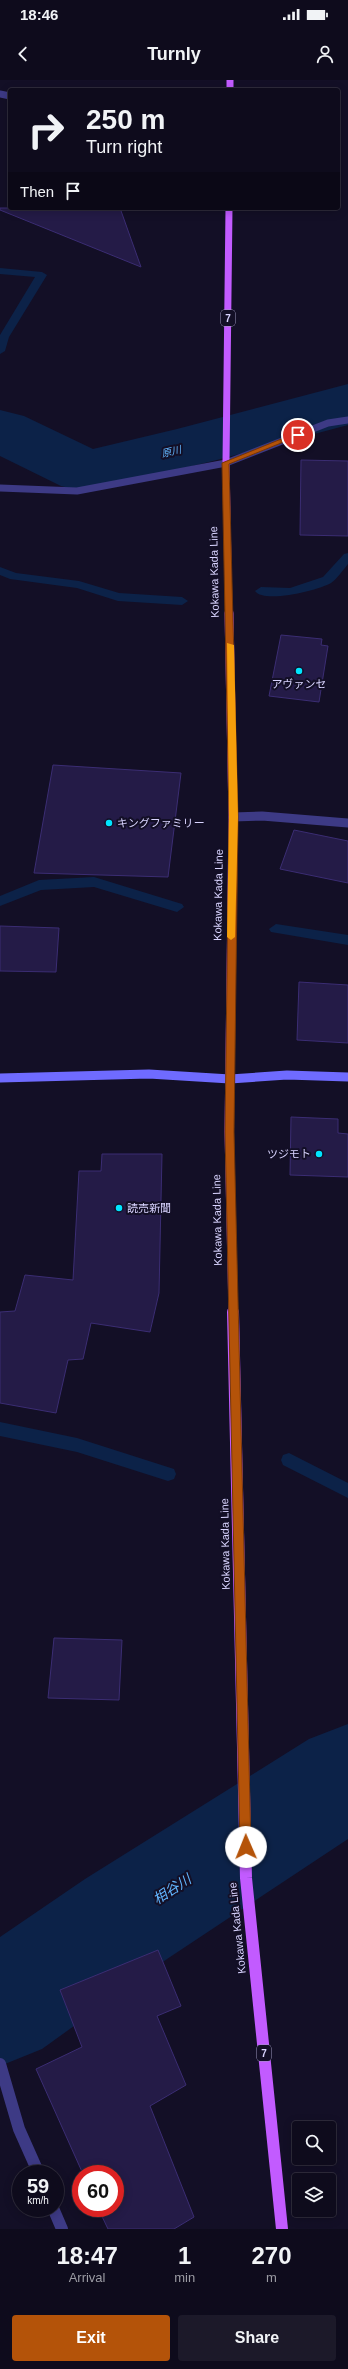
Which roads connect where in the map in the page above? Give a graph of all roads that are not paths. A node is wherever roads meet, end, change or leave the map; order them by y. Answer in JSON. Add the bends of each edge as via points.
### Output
{"nodes":[{"id":1,"x":229,"y":210,"type":"edge"},
{"id":2,"x":348,"y":420,"type":"edge"},
{"id":3,"x":226,"y":458,"type":"junction"},
{"id":4,"x":0,"y":488,"type":"edge"},
{"id":5,"x":234,"y":817,"type":"junction"},
{"id":6,"x":348,"y":823,"type":"edge"},
{"id":7,"x":348,"y":1077,"type":"edge"},
{"id":8,"x":0,"y":1078,"type":"edge"},
{"id":9,"x":230,"y":1079,"type":"junction"},
{"id":10,"x":0,"y":2064,"type":"edge"},
{"id":11,"x":35,"y":2165,"type":"edge"},
{"id":12,"x":57,"y":2217,"type":"edge"},
{"id":13,"x":62,"y":2229,"type":"edge"},
{"id":14,"x":282,"y":2229,"type":"edge"}],
"edges":[{"from":1,"to":3,"type":"main road","name":"Kokawa Kada Line","number":"7"},
{"from":2,"to":3,"type":"street","via":[[328,423]]},
{"from":3,"to":4,"type":"street","via":[[78,491]]},
{"from":3,"to":5,"type":"main road","name":"Kokawa Kada Line","number":"7"},
{"from":5,"to":6,"type":"street","via":[[262,816]]},
{"from":5,"to":9,"type":"main road","name":"Kokawa Kada Line","number":"7"},
{"from":7,"to":9,"type":"street","via":[[287,1075]]},
{"from":8,"to":9,"type":"street","via":[[149,1074]]},
{"from":9,"to":14,"type":"main road","name":"Kokawa Kada Line","number":"7","via":[[229,1132],[246,1878]]},
{"from":10,"to":11,"type":"street","via":[[19,2129]]},
{"from":12,"to":13,"type":"street"}]}
